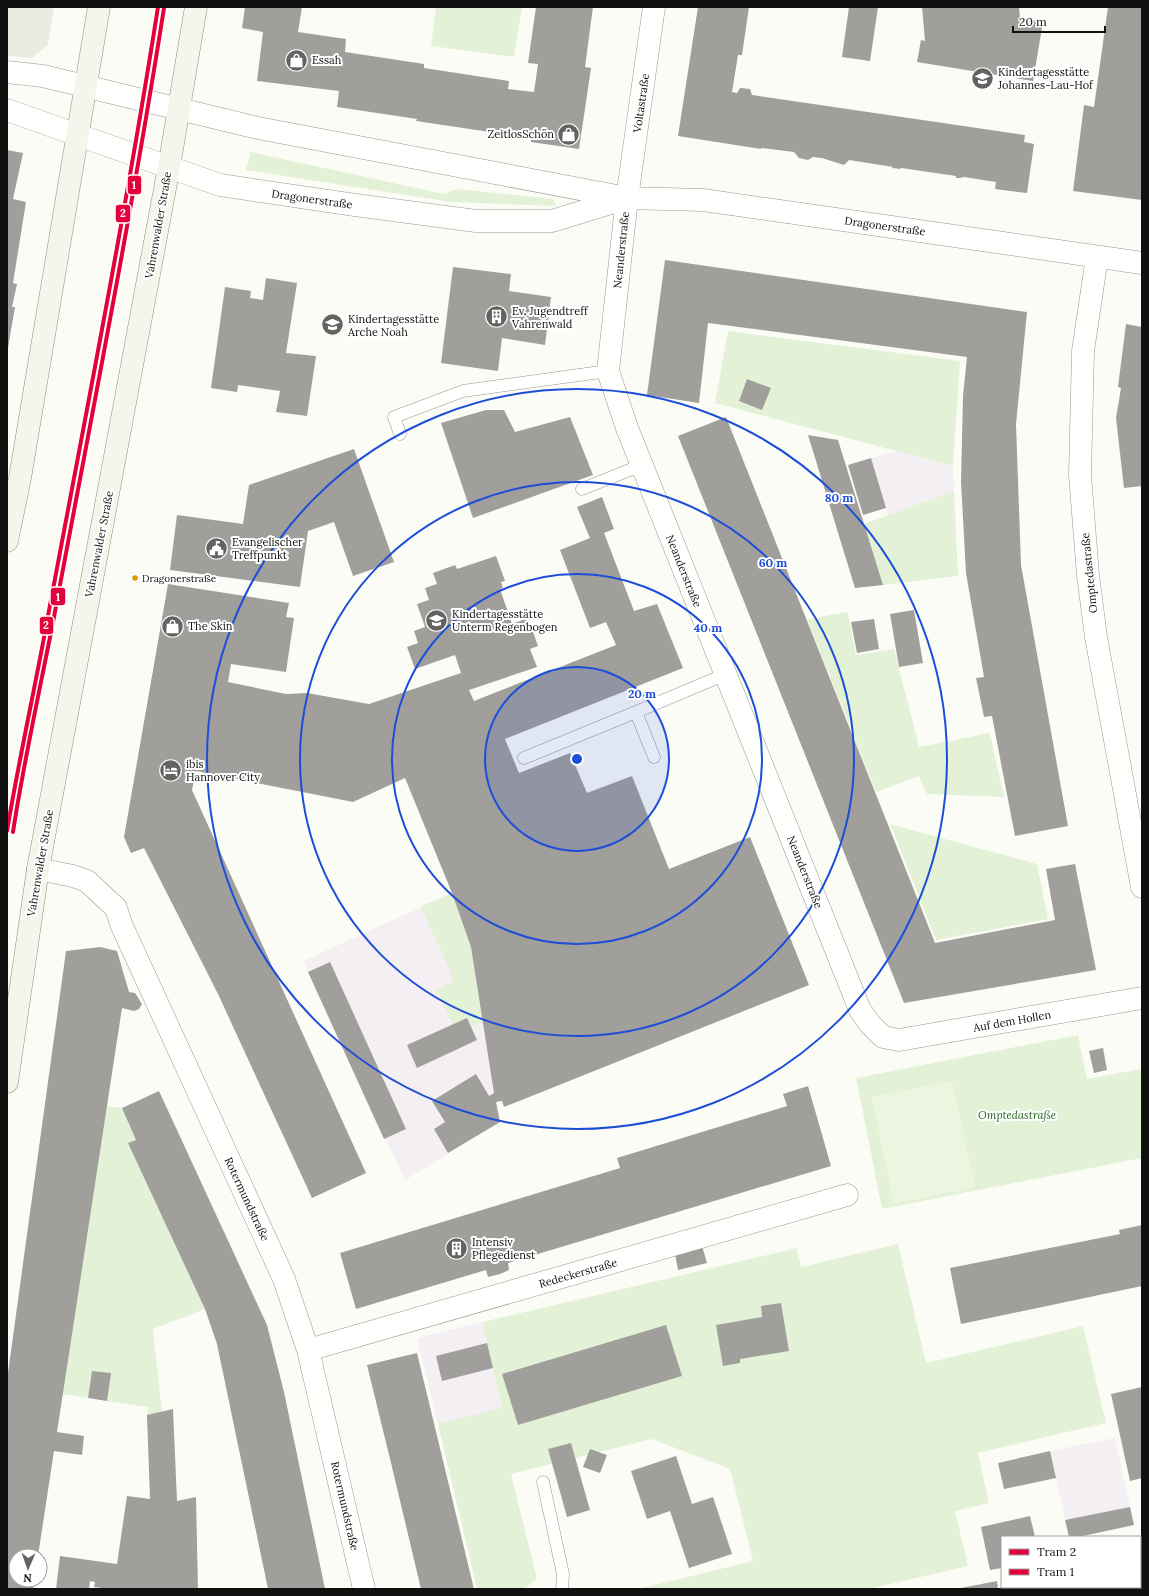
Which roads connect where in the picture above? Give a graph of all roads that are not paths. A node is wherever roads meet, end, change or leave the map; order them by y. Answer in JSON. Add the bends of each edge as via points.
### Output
{"nodes":[{"id":1,"x":98,"y":7,"type":"edge"},
{"id":2,"x":196,"y":7,"type":"edge"},
{"id":3,"x":654,"y":7,"type":"edge"},
{"id":4,"x":7,"y":72,"type":"edge"},
{"id":5,"x":86,"y":86,"type":"junction"},
{"id":6,"x":179,"y":109,"type":"junction"},
{"id":7,"x":7,"y":110,"type":"edge"},
{"id":8,"x":78,"y":134,"type":"junction"},
{"id":9,"x":169,"y":167,"type":"junction"},
{"id":10,"x":627,"y":198,"type":"junction"},
{"id":11,"x":1097,"y":257,"type":"junction"},
{"id":12,"x":1142,"y":263,"type":"edge"},
{"id":13,"x":608,"y":371,"type":"junction"},
{"id":14,"x":400,"y":434,"type":"dead end"},
{"id":15,"x":642,"y":465,"type":"junction"},
{"id":16,"x":582,"y":489,"type":"dead end"},
{"id":17,"x":7,"y":541,"type":"edge"},
{"id":18,"x":726,"y":674,"type":"junction"},
{"id":19,"x":636,"y":712,"type":"junction"},
{"id":20,"x":654,"y":757,"type":"dead end"},
{"id":21,"x":524,"y":758,"type":"dead end"},
{"id":22,"x":38,"y":869,"type":"junction"},
{"id":23,"x":1142,"y":887,"type":"edge"},
{"id":24,"x":1142,"y":998,"type":"edge"},
{"id":25,"x":883,"y":1037,"type":"joint"},
{"id":26,"x":7,"y":1082,"type":"edge"},
{"id":27,"x":848,"y":1195,"type":"dead end"},
{"id":28,"x":308,"y":1350,"type":"junction"},
{"id":29,"x":543,"y":1482,"type":"dead end"},
{"id":30,"x":364,"y":1589,"type":"edge"},
{"id":31,"x":562,"y":1589,"type":"edge"}],
"edges":[{"from":1,"to":5,"type":"main road"},
{"from":2,"to":6,"type":"main road","name":"Vahrenwalder Straße"},
{"from":3,"to":10,"type":"street","name":"Voltastraße"},
{"from":4,"to":5,"type":"street","name":"Dragonerstraße","via":[[43,76]]},
{"from":5,"to":6,"type":"street","name":"Dragonerstraße"},
{"from":5,"to":8,"type":"main road"},
{"from":6,"to":9,"type":"main road","name":"Vahrenwalder Straße"},
{"from":6,"to":10,"type":"street","name":"Dragonerstraße","via":[[258,128]]},
{"from":7,"to":8,"type":"street","name":"Dragonerstraße"},
{"from":8,"to":9,"type":"street","name":"Dragonerstraße"},
{"from":8,"to":17,"type":"main road"},
{"from":9,"to":10,"type":"street","name":"Dragonerstraße","via":[[220,185],[476,221],[552,221]]},
{"from":9,"to":22,"type":"main road","name":"Vahrenwalder Straße"},
{"from":10,"to":11,"type":"street","name":"Dragonerstraße","via":[[703,200]]},
{"from":10,"to":13,"type":"street","name":"Neanderstraße"},
{"from":11,"to":12,"type":"street","name":"Dragonerstraße"},
{"from":11,"to":23,"type":"street","name":"Omptedastraße","via":[[1083,351],[1080,475],[1096,637]]},
{"from":13,"to":14,"type":"lane","via":[[463,391],[394,417]]},
{"from":13,"to":15,"type":"street","name":"Neanderstraße"},
{"from":15,"to":16,"type":"lane"},
{"from":15,"to":18,"type":"street","name":"Neanderstraße"},
{"from":18,"to":19,"type":"lane"},
{"from":18,"to":25,"type":"street","name":"Neanderstraße","via":[[860,1010]]},
{"from":19,"to":20,"type":"lane"},
{"from":19,"to":21,"type":"lane"},
{"from":22,"to":26,"type":"main road","name":"Vahrenwalder Straße"},
{"from":22,"to":28,"type":"street","name":"Rotermundstraße","via":[[87,881],[116,908],[121,924],[284,1279]]},
{"from":24,"to":25,"type":"street","name":"Auf dem Hollen","via":[[914,1038],[899,1040]]},
{"from":27,"to":28,"type":"street","name":"Redeckerstraße"},
{"from":28,"to":30,"type":"street","name":"Rotermundstraße"},
{"from":29,"to":31,"type":"lane","via":[[563,1574]]}]}
